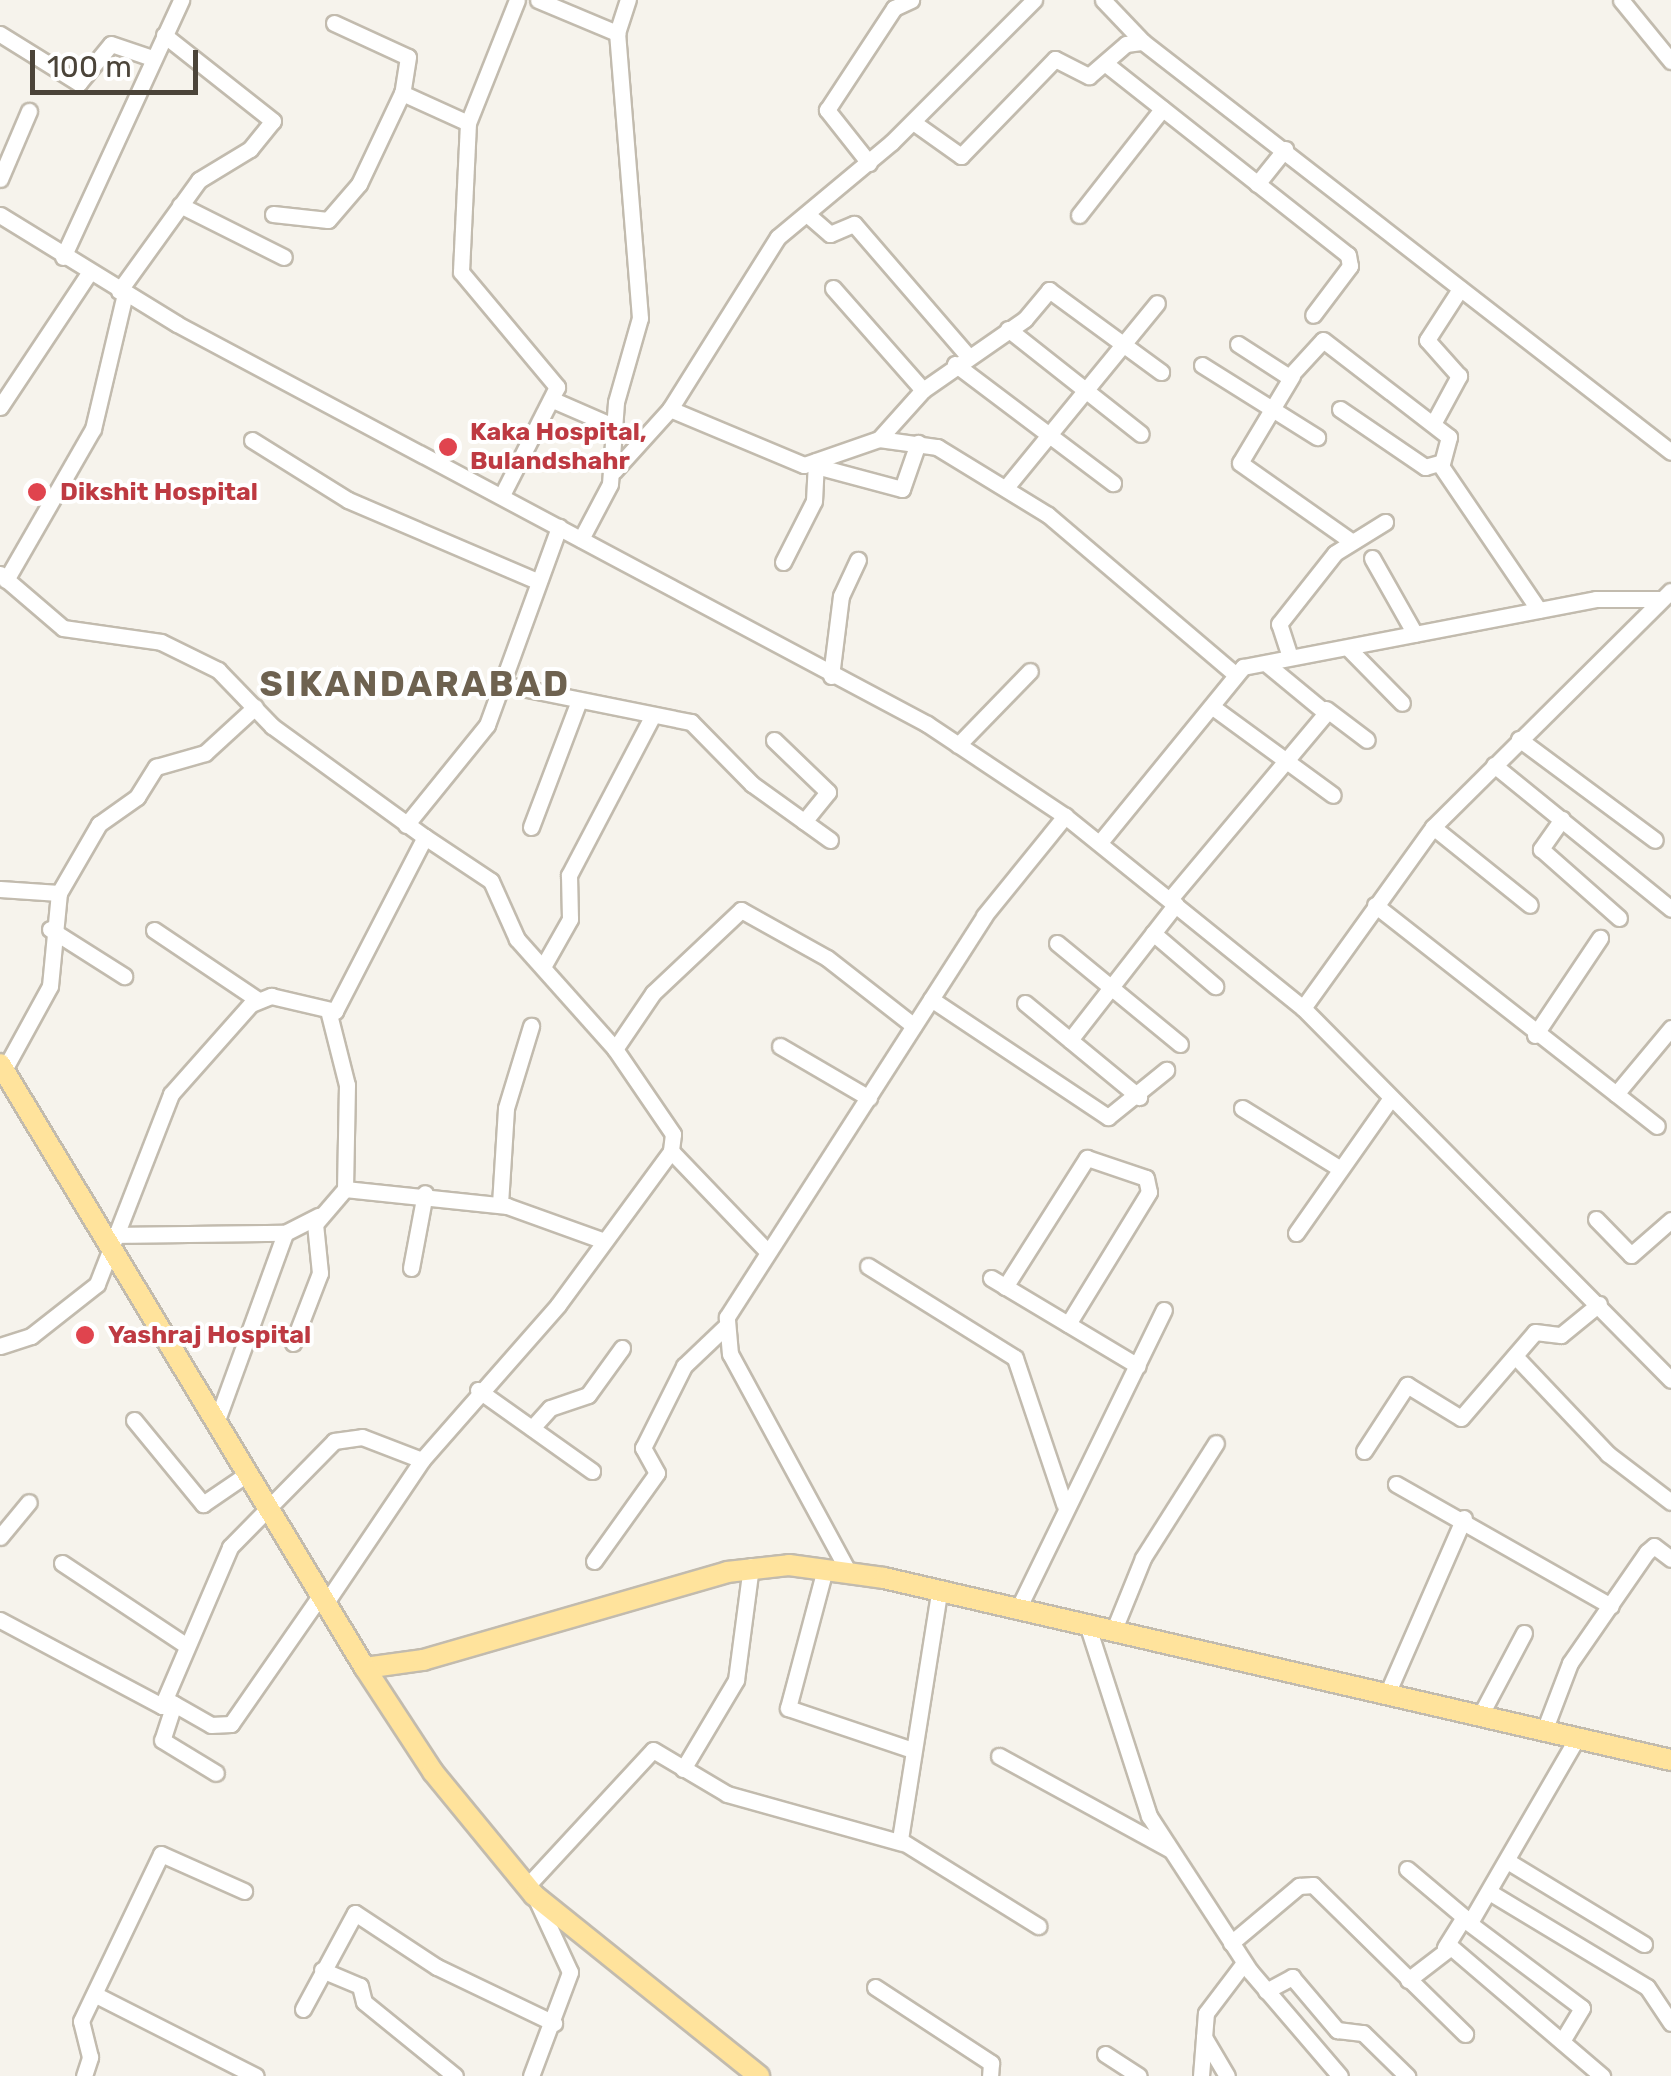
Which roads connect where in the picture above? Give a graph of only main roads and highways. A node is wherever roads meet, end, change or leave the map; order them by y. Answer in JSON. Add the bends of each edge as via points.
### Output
{"nodes":[{"id":1,"x":2,"y":1067,"type":"edge"},
{"id":2,"x":365,"y":1668,"type":"junction"},
{"id":3,"x":1671,"y":1760,"type":"edge"},
{"id":4,"x":760,"y":2076,"type":"edge"}],
"edges":[{"from":1,"to":2,"type":"main road"},
{"from":2,"to":3,"type":"main road","via":[[423,1660],[751,1566],[826,1569]]},
{"from":2,"to":4,"type":"main road","via":[[434,1772],[531,1891]]}]}
